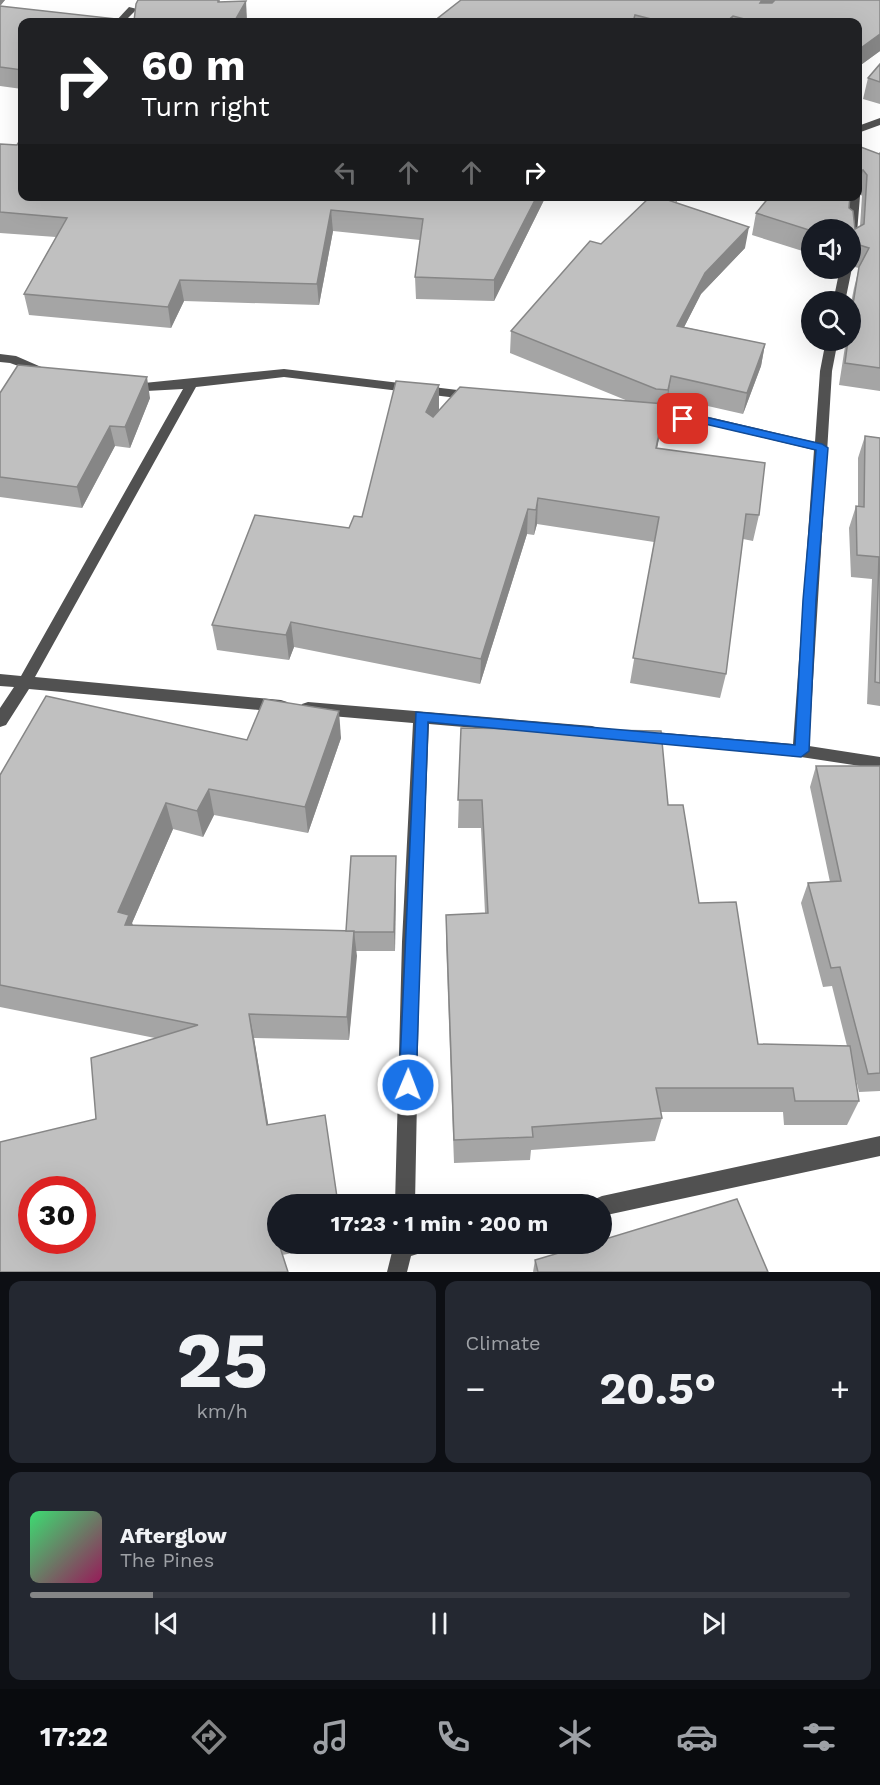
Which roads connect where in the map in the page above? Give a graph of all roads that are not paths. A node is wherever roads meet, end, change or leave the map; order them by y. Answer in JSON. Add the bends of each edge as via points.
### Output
{"nodes":[{"id":1,"x":132,"y":9,"type":"dead end"},
{"id":2,"x":123,"y":18,"type":"edge"},
{"id":3,"x":880,"y":121,"type":"edge"},
{"id":4,"x":862,"y":128,"type":"edge"},
{"id":5,"x":854,"y":201,"type":"edge"},
{"id":6,"x":853,"y":219,"type":"edge"},
{"id":7,"x":830,"y":351,"type":"edge"},
{"id":8,"x":0,"y":358,"type":"edge"},
{"id":9,"x":66,"y":377,"type":"edge"},
{"id":10,"x":192,"y":384,"type":"junction"},
{"id":11,"x":119,"y":386,"type":"edge"},
{"id":12,"x":489,"y":398,"type":"edge"},
{"id":13,"x":629,"y":416,"type":"edge"},
{"id":14,"x":822,"y":448,"type":"junction"},
{"id":15,"x":0,"y":680,"type":"edge"},
{"id":16,"x":26,"y":682,"type":"junction"},
{"id":17,"x":421,"y":716,"type":"junction"},
{"id":18,"x":0,"y":721,"type":"edge"},
{"id":19,"x":801,"y":751,"type":"junction"},
{"id":20,"x":880,"y":763,"type":"edge"},
{"id":21,"x":880,"y":1146,"type":"edge"},
{"id":22,"x":405,"y":1194,"type":"edge"},
{"id":23,"x":612,"y":1204,"type":"edge"},
{"id":24,"x":405,"y":1254,"type":"edge"},
{"id":25,"x":397,"y":1272,"type":"edge"}],
"edges":[{"from":1,"to":2,"type":"street"},
{"from":3,"to":4,"type":"street"},
{"from":5,"to":6,"type":"street"},
{"from":7,"to":14,"type":"street"},
{"from":8,"to":9,"type":"street"},
{"from":10,"to":11,"type":"street"},
{"from":10,"to":12,"type":"street","via":[[284,373]]},
{"from":10,"to":16,"type":"street"},
{"from":13,"to":14,"type":"street","via":[[705,420]]},
{"from":14,"to":19,"type":"street"},
{"from":15,"to":16,"type":"street"},
{"from":16,"to":17,"type":"street"},
{"from":16,"to":18,"type":"street"},
{"from":17,"to":19,"type":"street"},
{"from":17,"to":22,"type":"street"},
{"from":19,"to":20,"type":"street"},
{"from":21,"to":23,"type":"street"},
{"from":24,"to":25,"type":"street"}]}
